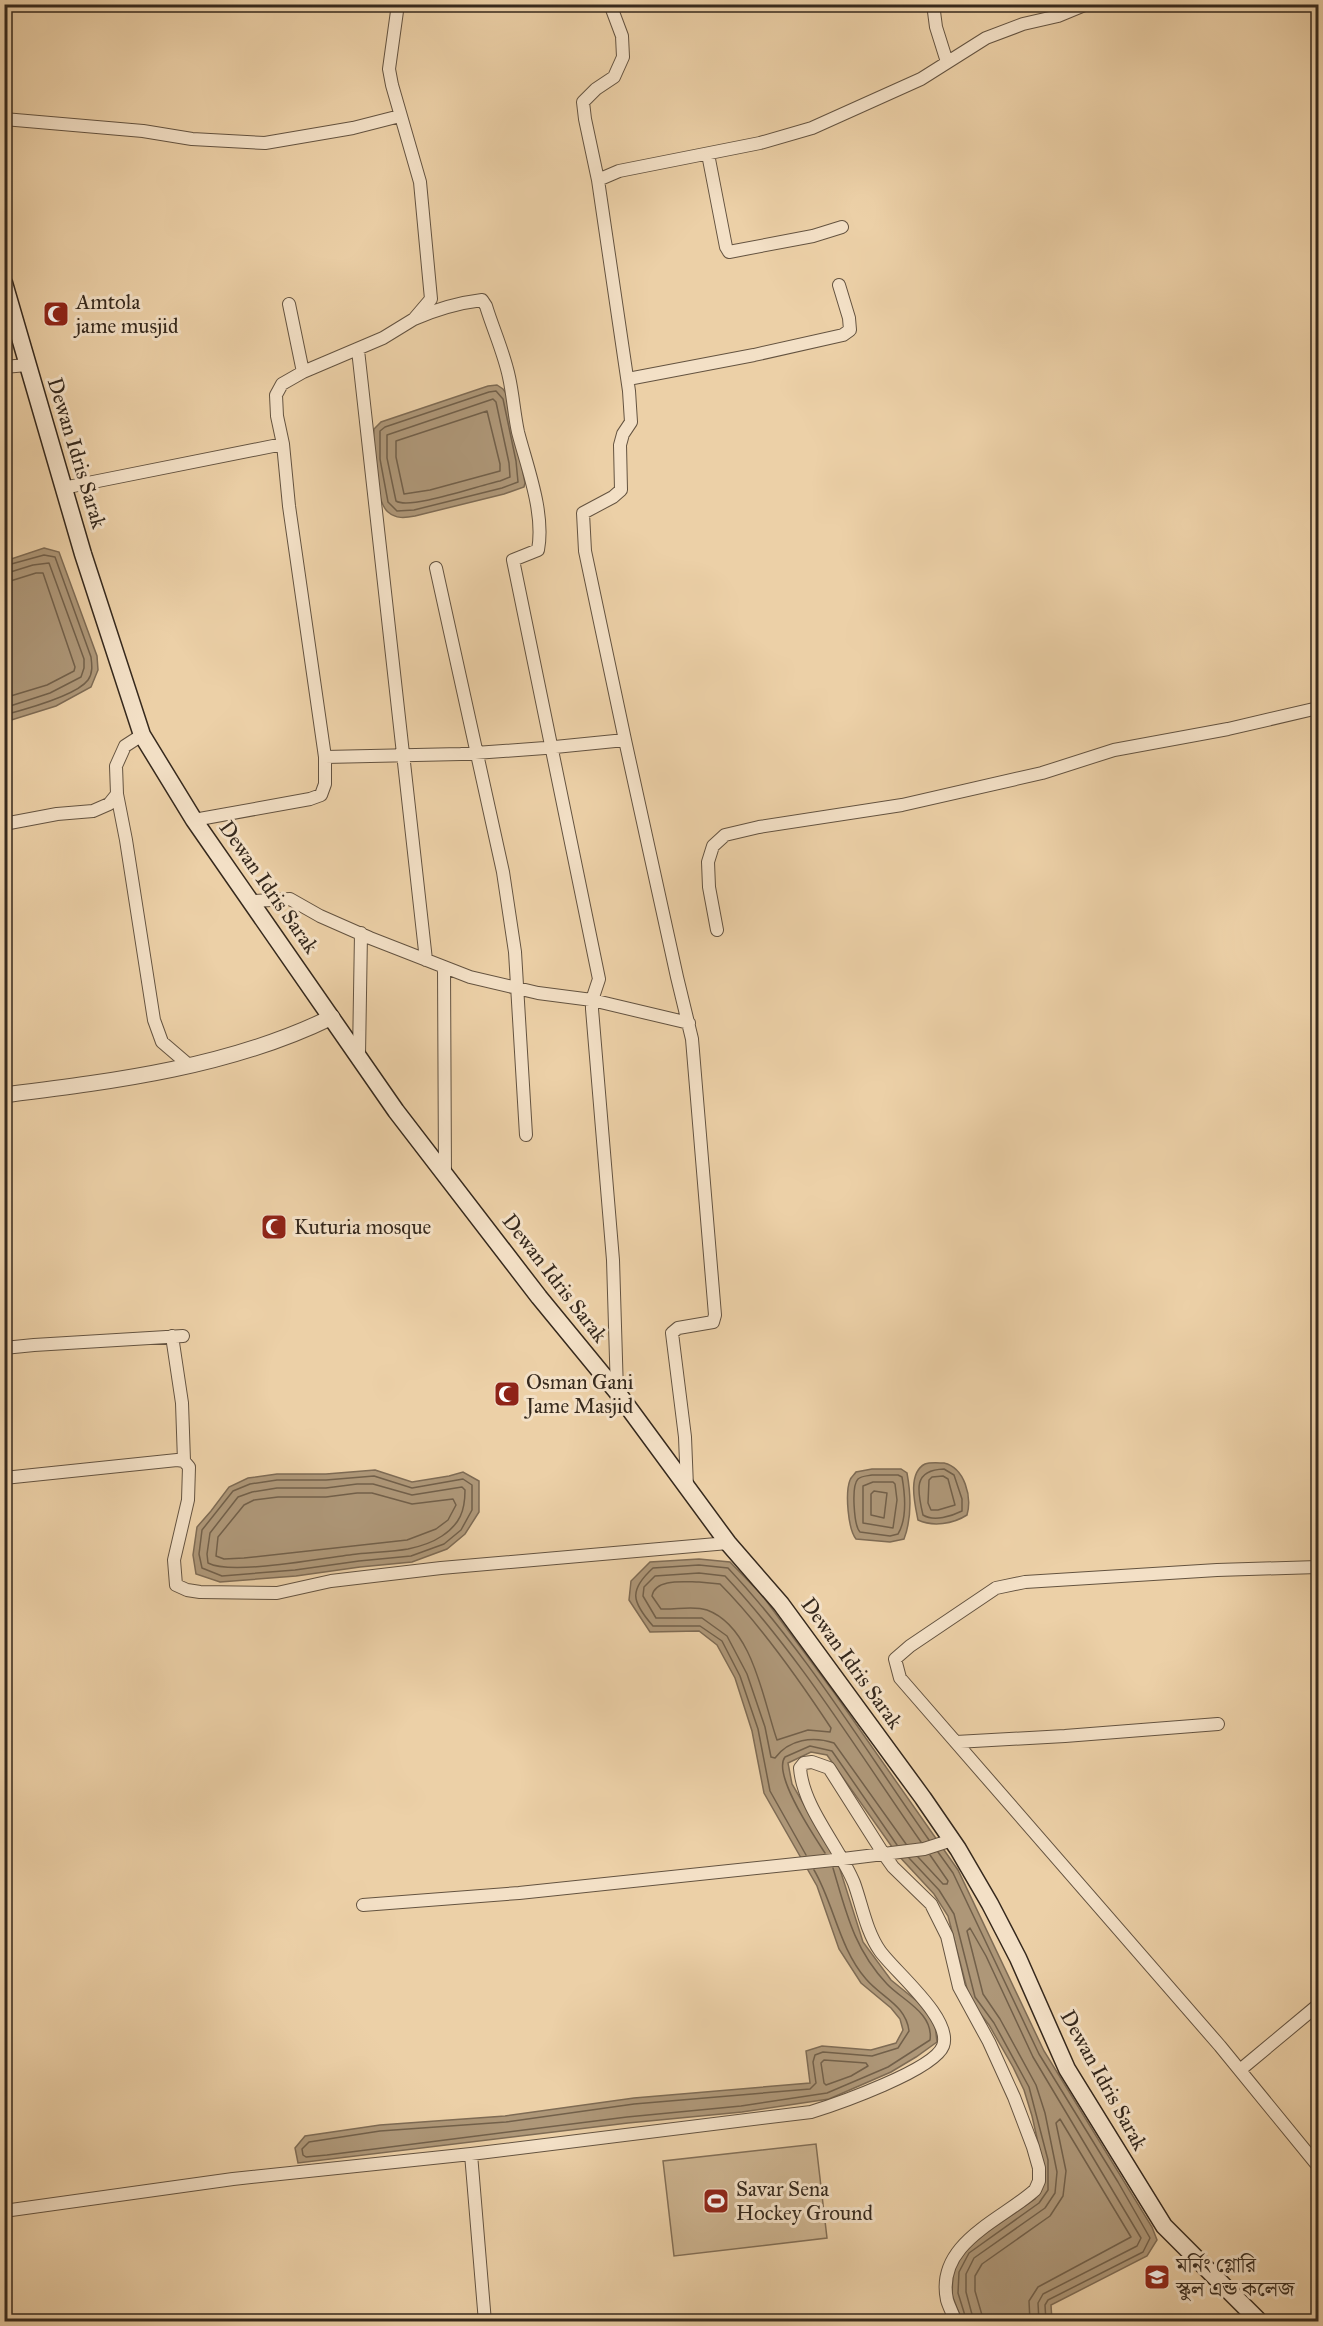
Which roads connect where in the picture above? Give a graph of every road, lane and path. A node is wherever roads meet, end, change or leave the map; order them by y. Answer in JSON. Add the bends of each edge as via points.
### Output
{"nodes":[{"id":1,"x":398,"y":4,"type":"edge"},
{"id":2,"x":610,"y":4,"type":"edge"},
{"id":3,"x":933,"y":4,"type":"edge"},
{"id":4,"x":1087,"y":4,"type":"edge"},
{"id":5,"x":947,"y":62,"type":"junction"},
{"id":6,"x":400,"y":116,"type":"junction"},
{"id":7,"x":4,"y":119,"type":"edge"},
{"id":8,"x":708,"y":154,"type":"junction"},
{"id":9,"x":598,"y":180,"type":"junction"},
{"id":10,"x":843,"y":227,"type":"dead end"},
{"id":11,"x":4,"y":282,"type":"edge"},
{"id":12,"x":839,"y":285,"type":"dead end"},
{"id":13,"x":436,"y":303,"type":"junction"},
{"id":14,"x":290,"y":304,"type":"dead end"},
{"id":15,"x":358,"y":350,"type":"junction"},
{"id":16,"x":27,"y":365,"type":"junction"},
{"id":17,"x":4,"y":367,"type":"edge"},
{"id":18,"x":303,"y":372,"type":"junction"},
{"id":19,"x":628,"y":379,"type":"junction"},
{"id":20,"x":283,"y":444,"type":"junction"},
{"id":21,"x":63,"y":488,"type":"junction"},
{"id":22,"x":436,"y":568,"type":"dead end"},
{"id":23,"x":1318,"y":708,"type":"edge"},
{"id":24,"x":142,"y":735,"type":"junction"},
{"id":25,"x":625,"y":740,"type":"junction"},
{"id":26,"x":552,"y":748,"type":"junction"},
{"id":27,"x":476,"y":753,"type":"junction"},
{"id":28,"x":404,"y":755,"type":"junction"},
{"id":29,"x":325,"y":757,"type":"junction"},
{"id":30,"x":117,"y":794,"type":"junction"},
{"id":31,"x":194,"y":820,"type":"junction"},
{"id":32,"x":4,"y":824,"type":"edge"},
{"id":33,"x":252,"y":901,"type":"junction"},
{"id":34,"x":717,"y":930,"type":"dead end"},
{"id":35,"x":361,"y":933,"type":"junction"},
{"id":36,"x":426,"y":960,"type":"junction"},
{"id":37,"x":444,"y":967,"type":"junction"},
{"id":38,"x":517,"y":988,"type":"junction"},
{"id":39,"x":592,"y":1000,"type":"junction"},
{"id":40,"x":332,"y":1017,"type":"junction"},
{"id":41,"x":688,"y":1023,"type":"junction"},
{"id":42,"x":359,"y":1055,"type":"junction"},
{"id":43,"x":190,"y":1066,"type":"junction"},
{"id":44,"x":4,"y":1095,"type":"edge"},
{"id":45,"x":526,"y":1135,"type":"dead end"},
{"id":46,"x":445,"y":1175,"type":"junction"},
{"id":47,"x":4,"y":1348,"type":"edge"},
{"id":48,"x":617,"y":1392,"type":"junction"},
{"id":49,"x":184,"y":1461,"type":"junction"},
{"id":50,"x":4,"y":1478,"type":"edge"},
{"id":51,"x":687,"y":1488,"type":"junction"},
{"id":52,"x":728,"y":1544,"type":"junction"},
{"id":53,"x":1318,"y":1567,"type":"edge"},
{"id":54,"x":1218,"y":1724,"type":"dead end"},
{"id":55,"x":956,"y":1742,"type":"junction"},
{"id":56,"x":952,"y":1840,"type":"junction"},
{"id":57,"x":883,"y":1853,"type":"junction"},
{"id":58,"x":843,"y":1859,"type":"junction"},
{"id":59,"x":363,"y":1905,"type":"dead end"},
{"id":60,"x":1318,"y":2005,"type":"edge"},
{"id":61,"x":1240,"y":2070,"type":"junction"},
{"id":62,"x":471,"y":2154,"type":"junction"},
{"id":63,"x":1316,"y":2160,"type":"edge"},
{"id":64,"x":4,"y":2211,"type":"edge"},
{"id":65,"x":485,"y":2322,"type":"edge"},
{"id":66,"x":956,"y":2322,"type":"edge"},
{"id":67,"x":1260,"y":2322,"type":"edge"}],
"edges":[{"from":1,"to":6,"type":"street","via":[[389,69]]},
{"from":2,"to":9,"type":"street","via":[[622,36],[623,57],[614,77],[596,88],[584,102]]},
{"from":3,"to":5,"type":"street"},
{"from":4,"to":5,"type":"street","via":[[986,38]]},
{"from":5,"to":8,"type":"street","via":[[921,79],[812,128]]},
{"from":6,"to":7,"type":"street","via":[[265,143]]},
{"from":6,"to":13,"type":"street","via":[[420,182]]},
{"from":8,"to":9,"type":"street","via":[[619,171]]},
{"from":8,"to":10,"type":"street","via":[[729,252]]},
{"from":9,"to":19,"type":"street"},
{"from":11,"to":16,"type":"main road","name":"Dewan Idris Sarak"},
{"from":12,"to":19,"type":"street","via":[[850,330],[843,335]]},
{"from":13,"to":15,"type":"street"},
{"from":13,"to":26,"type":"street","via":[[482,300],[509,376],[539,528],[538,550],[513,560]]},
{"from":14,"to":18,"type":"street"},
{"from":15,"to":18,"type":"street"},
{"from":15,"to":28,"type":"street"},
{"from":16,"to":17,"type":"street"},
{"from":16,"to":21,"type":"main road","name":"Dewan Idris Sarak"},
{"from":18,"to":20,"type":"street","via":[[282,384],[276,395]]},
{"from":19,"to":25,"type":"street","via":[[631,422],[620,445],[621,490],[583,513],[585,551]]},
{"from":20,"to":21,"type":"street"},
{"from":20,"to":29,"type":"street"},
{"from":21,"to":24,"type":"main road","name":"Dewan Idris Sarak"},
{"from":22,"to":27,"type":"street"},
{"from":23,"to":34,"type":"street","via":[[1114,750],[1042,773],[902,805],[725,835],[713,846],[708,862]]},
{"from":24,"to":30,"type":"street","via":[[125,746],[116,766]]},
{"from":24,"to":31,"type":"main road","name":"Dewan Idris Sarak"},
{"from":25,"to":26,"type":"street"},
{"from":25,"to":41,"type":"street"},
{"from":26,"to":27,"type":"street"},
{"from":26,"to":39,"type":"street","via":[[599,979]]},
{"from":27,"to":28,"type":"street"},
{"from":27,"to":38,"type":"street","via":[[503,872]]},
{"from":28,"to":29,"type":"street"},
{"from":28,"to":36,"type":"street"},
{"from":29,"to":31,"type":"street","via":[[321,795]]},
{"from":30,"to":32,"type":"street","via":[[109,804],[93,811]]},
{"from":30,"to":43,"type":"street","via":[[154,1020],[162,1042]]},
{"from":31,"to":33,"type":"main road","name":"Dewan Idris Sarak"},
{"from":33,"to":35,"type":"street","via":[[290,899]]},
{"from":33,"to":40,"type":"main road","name":"Dewan Idris Sarak"},
{"from":35,"to":36,"type":"street"},
{"from":35,"to":42,"type":"street"},
{"from":36,"to":37,"type":"street"},
{"from":37,"to":38,"type":"street"},
{"from":37,"to":46,"type":"street"},
{"from":38,"to":39,"type":"street"},
{"from":38,"to":45,"type":"street"},
{"from":39,"to":41,"type":"street"},
{"from":39,"to":48,"type":"street","via":[[613,1260]]},
{"from":40,"to":42,"type":"main road","name":"Dewan Idris Sarak"},
{"from":40,"to":43,"type":"street"},
{"from":41,"to":51,"type":"street","via":[[693,1038],[715,1315],[713,1322],[678,1328],[672,1333]]},
{"from":42,"to":46,"type":"main road","name":"Dewan Idris Sarak"},
{"from":43,"to":44,"type":"street"},
{"from":46,"to":48,"type":"main road","name":"Dewan Idris Sarak"},
{"from":47,"to":49,"type":"street","via":[[178,1336]]},
{"from":48,"to":51,"type":"main road","name":"Dewan Idris Sarak"},
{"from":49,"to":50,"type":"street"},
{"from":49,"to":52,"type":"street","via":[[189,1467],[188,1500],[174,1560],[177,1585],[187,1590],[277,1593],[331,1581],[441,1568]]},
{"from":51,"to":52,"type":"main road","name":"Dewan Idris Sarak"},
{"from":52,"to":56,"type":"main road","name":"Dewan Idris Sarak","via":[[781,1604]]},
{"from":53,"to":55,"type":"street","via":[[1025,1582],[996,1588],[895,1659],[900,1678]]},
{"from":54,"to":55,"type":"street"},
{"from":55,"to":61,"type":"street"},
{"from":56,"to":57,"type":"street","via":[[924,1849]]},
{"from":56,"to":67,"type":"main road","name":"Dewan Idris Sarak","via":[[1018,1958],[1067,2069],[1164,2226]]},
{"from":57,"to":58,"type":"street"},
{"from":57,"to":58,"type":"street","via":[[829,1768],[804,1763],[800,1768],[806,1795]]},
{"from":57,"to":66,"type":"street","via":[[931,1904],[947,1936],[959,1988],[1014,2097],[1039,2168],[1035,2190],[970,2237],[954,2256],[946,2285]]},
{"from":58,"to":59,"type":"street"},
{"from":58,"to":62,"type":"street","via":[[879,1949],[932,2008],[942,2025],[943,2047],[935,2058],[841,2103],[811,2112]]},
{"from":60,"to":61,"type":"street"},
{"from":61,"to":63,"type":"street"},
{"from":62,"to":64,"type":"street","via":[[233,2179]]},
{"from":62,"to":65,"type":"street"}]}
